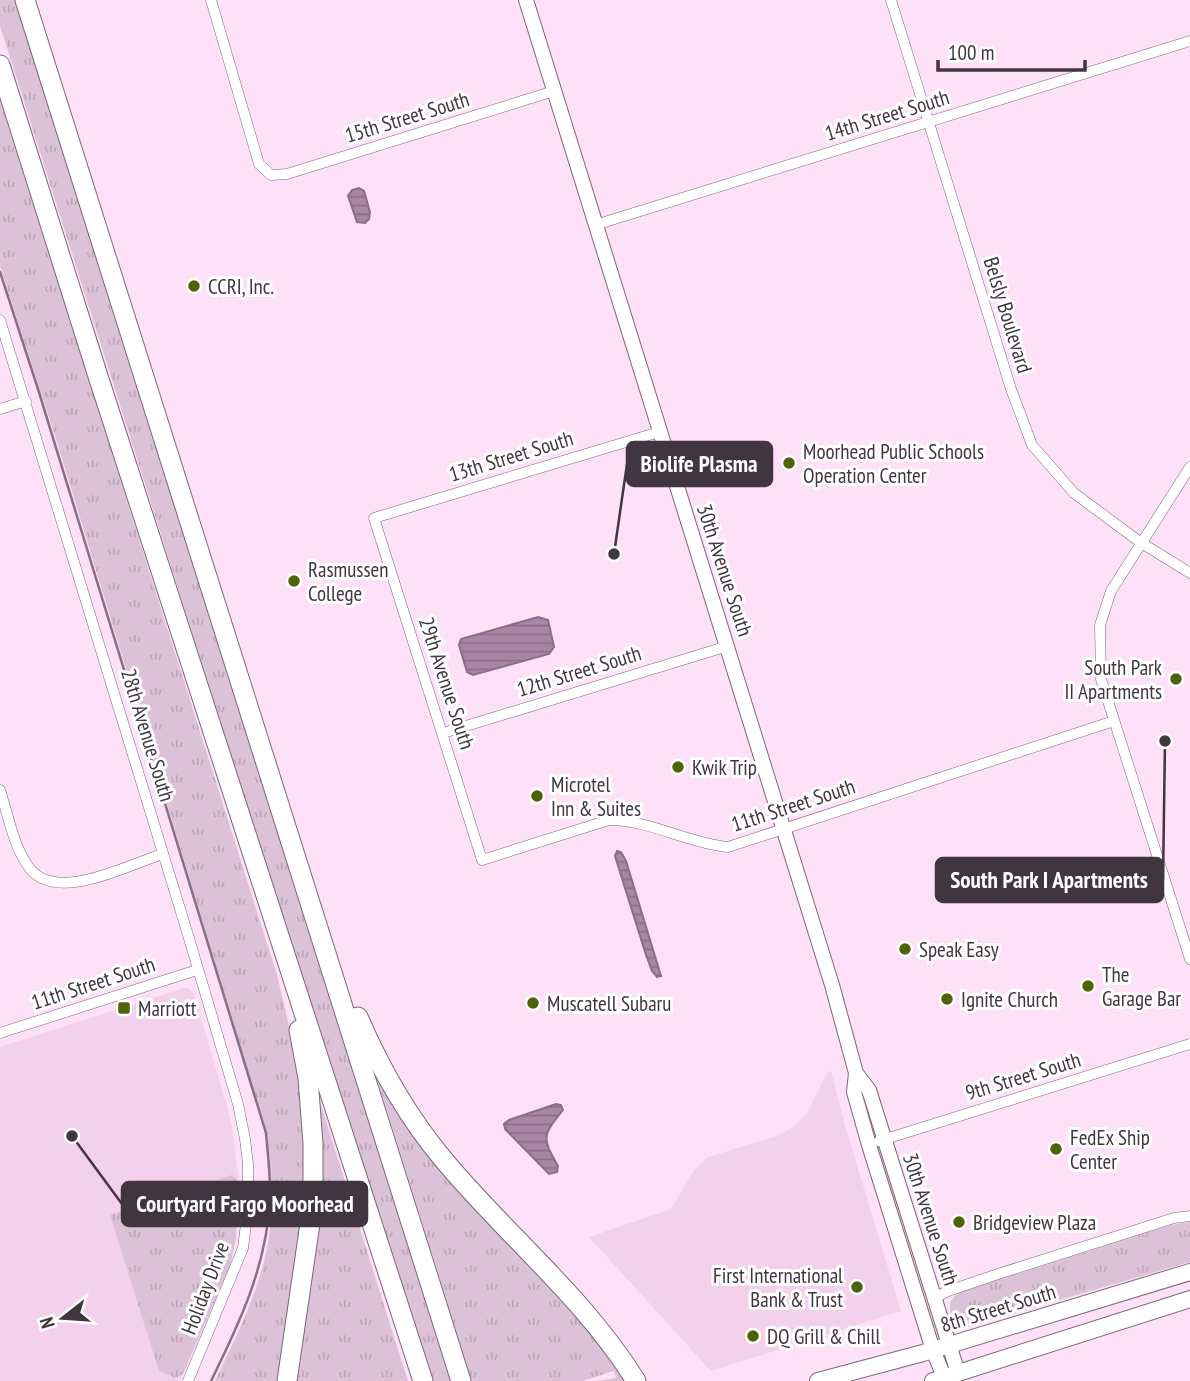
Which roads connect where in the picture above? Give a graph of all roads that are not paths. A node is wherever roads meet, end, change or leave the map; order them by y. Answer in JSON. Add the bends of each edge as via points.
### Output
{"nodes":[{"id":1,"x":25,"y":0,"type":"edge"},
{"id":2,"x":211,"y":0,"type":"edge"},
{"id":3,"x":526,"y":0,"type":"edge"},
{"id":4,"x":891,"y":0,"type":"edge"},
{"id":5,"x":1190,"y":41,"type":"edge"},
{"id":6,"x":0,"y":65,"type":"edge"},
{"id":7,"x":554,"y":91,"type":"junction"},
{"id":8,"x":928,"y":123,"type":"junction"},
{"id":9,"x":595,"y":225,"type":"junction"},
{"id":10,"x":0,"y":320,"type":"edge"},
{"id":11,"x":26,"y":401,"type":"junction"},
{"id":12,"x":0,"y":409,"type":"edge"},
{"id":13,"x":659,"y":432,"type":"junction"},
{"id":14,"x":1190,"y":467,"type":"edge"},
{"id":15,"x":374,"y":518,"type":"joint"},
{"id":16,"x":1140,"y":542,"type":"junction"},
{"id":17,"x":1190,"y":573,"type":"edge"},
{"id":18,"x":727,"y":646,"type":"junction"},
{"id":19,"x":1114,"y":721,"type":"junction"},
{"id":20,"x":443,"y":733,"type":"junction"},
{"id":21,"x":0,"y":790,"type":"edge"},
{"id":22,"x":783,"y":830,"type":"junction"},
{"id":23,"x":163,"y":854,"type":"junction"},
{"id":24,"x":482,"y":860,"type":"joint"},
{"id":25,"x":308,"y":896,"type":"junction"},
{"id":26,"x":1190,"y":959,"type":"edge"},
{"id":27,"x":197,"y":970,"type":"junction"},
{"id":28,"x":293,"y":977,"type":"junction"},
{"id":29,"x":0,"y":1033,"type":"edge"},
{"id":30,"x":1190,"y":1044,"type":"edge"},
{"id":31,"x":856,"y":1073,"type":"junction"},
{"id":32,"x":884,"y":1140,"type":"junction"},
{"id":33,"x":869,"y":1145,"type":"junction"},
{"id":34,"x":248,"y":1164,"type":"joint"},
{"id":35,"x":1190,"y":1216,"type":"edge"},
{"id":36,"x":1190,"y":1272,"type":"edge"},
{"id":37,"x":934,"y":1298,"type":"junction"},
{"id":38,"x":1190,"y":1299,"type":"edge"},
{"id":39,"x":950,"y":1345,"type":"junction"},
{"id":40,"x":933,"y":1350,"type":"junction"},
{"id":41,"x":948,"y":1379,"type":"edge"},
{"id":42,"x":188,"y":1381,"type":"edge"},
{"id":43,"x":287,"y":1381,"type":"edge"},
{"id":44,"x":423,"y":1381,"type":"edge"},
{"id":45,"x":461,"y":1381,"type":"edge"},
{"id":46,"x":636,"y":1381,"type":"edge"},
{"id":47,"x":818,"y":1381,"type":"edge"}],
"edges":[{"from":1,"to":25,"type":"highway"},
{"from":2,"to":7,"type":"street","name":"15th Street South","via":[[259,164],[271,176]]},
{"from":3,"to":7,"type":"street","name":"30th Avenue South"},
{"from":4,"to":8,"type":"street","name":"Belsly Boulevard"},
{"from":5,"to":8,"type":"street","name":"14th Street South"},
{"from":6,"to":28,"type":"highway"},
{"from":7,"to":9,"type":"street","name":"30th Avenue South"},
{"from":8,"to":9,"type":"street","name":"14th Street South"},
{"from":8,"to":16,"type":"street","name":"Belsly Boulevard","via":[[1032,445],[1074,493]]},
{"from":9,"to":13,"type":"street","name":"30th Avenue South"},
{"from":10,"to":11,"type":"street","name":"28th Avenue South"},
{"from":11,"to":12,"type":"street"},
{"from":11,"to":23,"type":"street","name":"28th Avenue South"},
{"from":13,"to":15,"type":"street","name":"13th Street South"},
{"from":13,"to":18,"type":"street","name":"30th Avenue South"},
{"from":14,"to":16,"type":"street"},
{"from":15,"to":20,"type":"street","name":"29th Avenue South"},
{"from":16,"to":17,"type":"street","name":"Belsly Boulevard"},
{"from":16,"to":19,"type":"street","via":[[1111,591],[1100,625],[1101,679]]},
{"from":18,"to":20,"type":"street","name":"12th Street South"},
{"from":18,"to":22,"type":"street","name":"30th Avenue South"},
{"from":19,"to":22,"type":"street","name":"11th Street South"},
{"from":19,"to":26,"type":"street"},
{"from":20,"to":24,"type":"street","name":"29th Avenue South"},
{"from":21,"to":23,"type":"street","via":[[26,865],[37,878],[74,884]]},
{"from":22,"to":24,"type":"street","name":"11th Street South","via":[[728,847],[628,820],[609,820]]},
{"from":22,"to":31,"type":"street","name":"30th Avenue South"},
{"from":23,"to":27,"type":"street","name":"28th Avenue South"},
{"from":25,"to":45,"type":"highway"},
{"from":25,"to":46,"type":"highway","via":[[378,1063],[401,1103],[442,1158],[585,1311]]},
{"from":27,"to":29,"type":"street","name":"11th Street South"},
{"from":27,"to":34,"type":"street","name":"28th Avenue South","via":[[238,1104]]},
{"from":28,"to":43,"type":"highway","via":[[308,1078],[313,1203]]},
{"from":28,"to":44,"type":"highway"},
{"from":30,"to":32,"type":"street","name":"9th Street South"},
{"from":31,"to":32,"type":"street","name":"30th Avenue South","via":[[869,1090]]},
{"from":31,"to":33,"type":"street","name":"30th Avenue South","via":[[854,1092]]},
{"from":32,"to":33,"type":"street","name":"9th Street South"},
{"from":32,"to":37,"type":"street","name":"30th Avenue South"},
{"from":33,"to":40,"type":"street","name":"30th Avenue South"},
{"from":34,"to":42,"type":"street","name":"Holiday Drive","via":[[243,1248]]},
{"from":35,"to":37,"type":"street"},
{"from":36,"to":39,"type":"main road","name":"8th Street South"},
{"from":37,"to":39,"type":"street","name":"30th Avenue South"},
{"from":38,"to":41,"type":"main road"},
{"from":39,"to":40,"type":"main road","name":"8th Street South"},
{"from":39,"to":41,"type":"street","name":"30th Avenue South"},
{"from":40,"to":41,"type":"street","name":"30th Avenue South"},
{"from":40,"to":47,"type":"main road","name":"8th Street South"}]}
